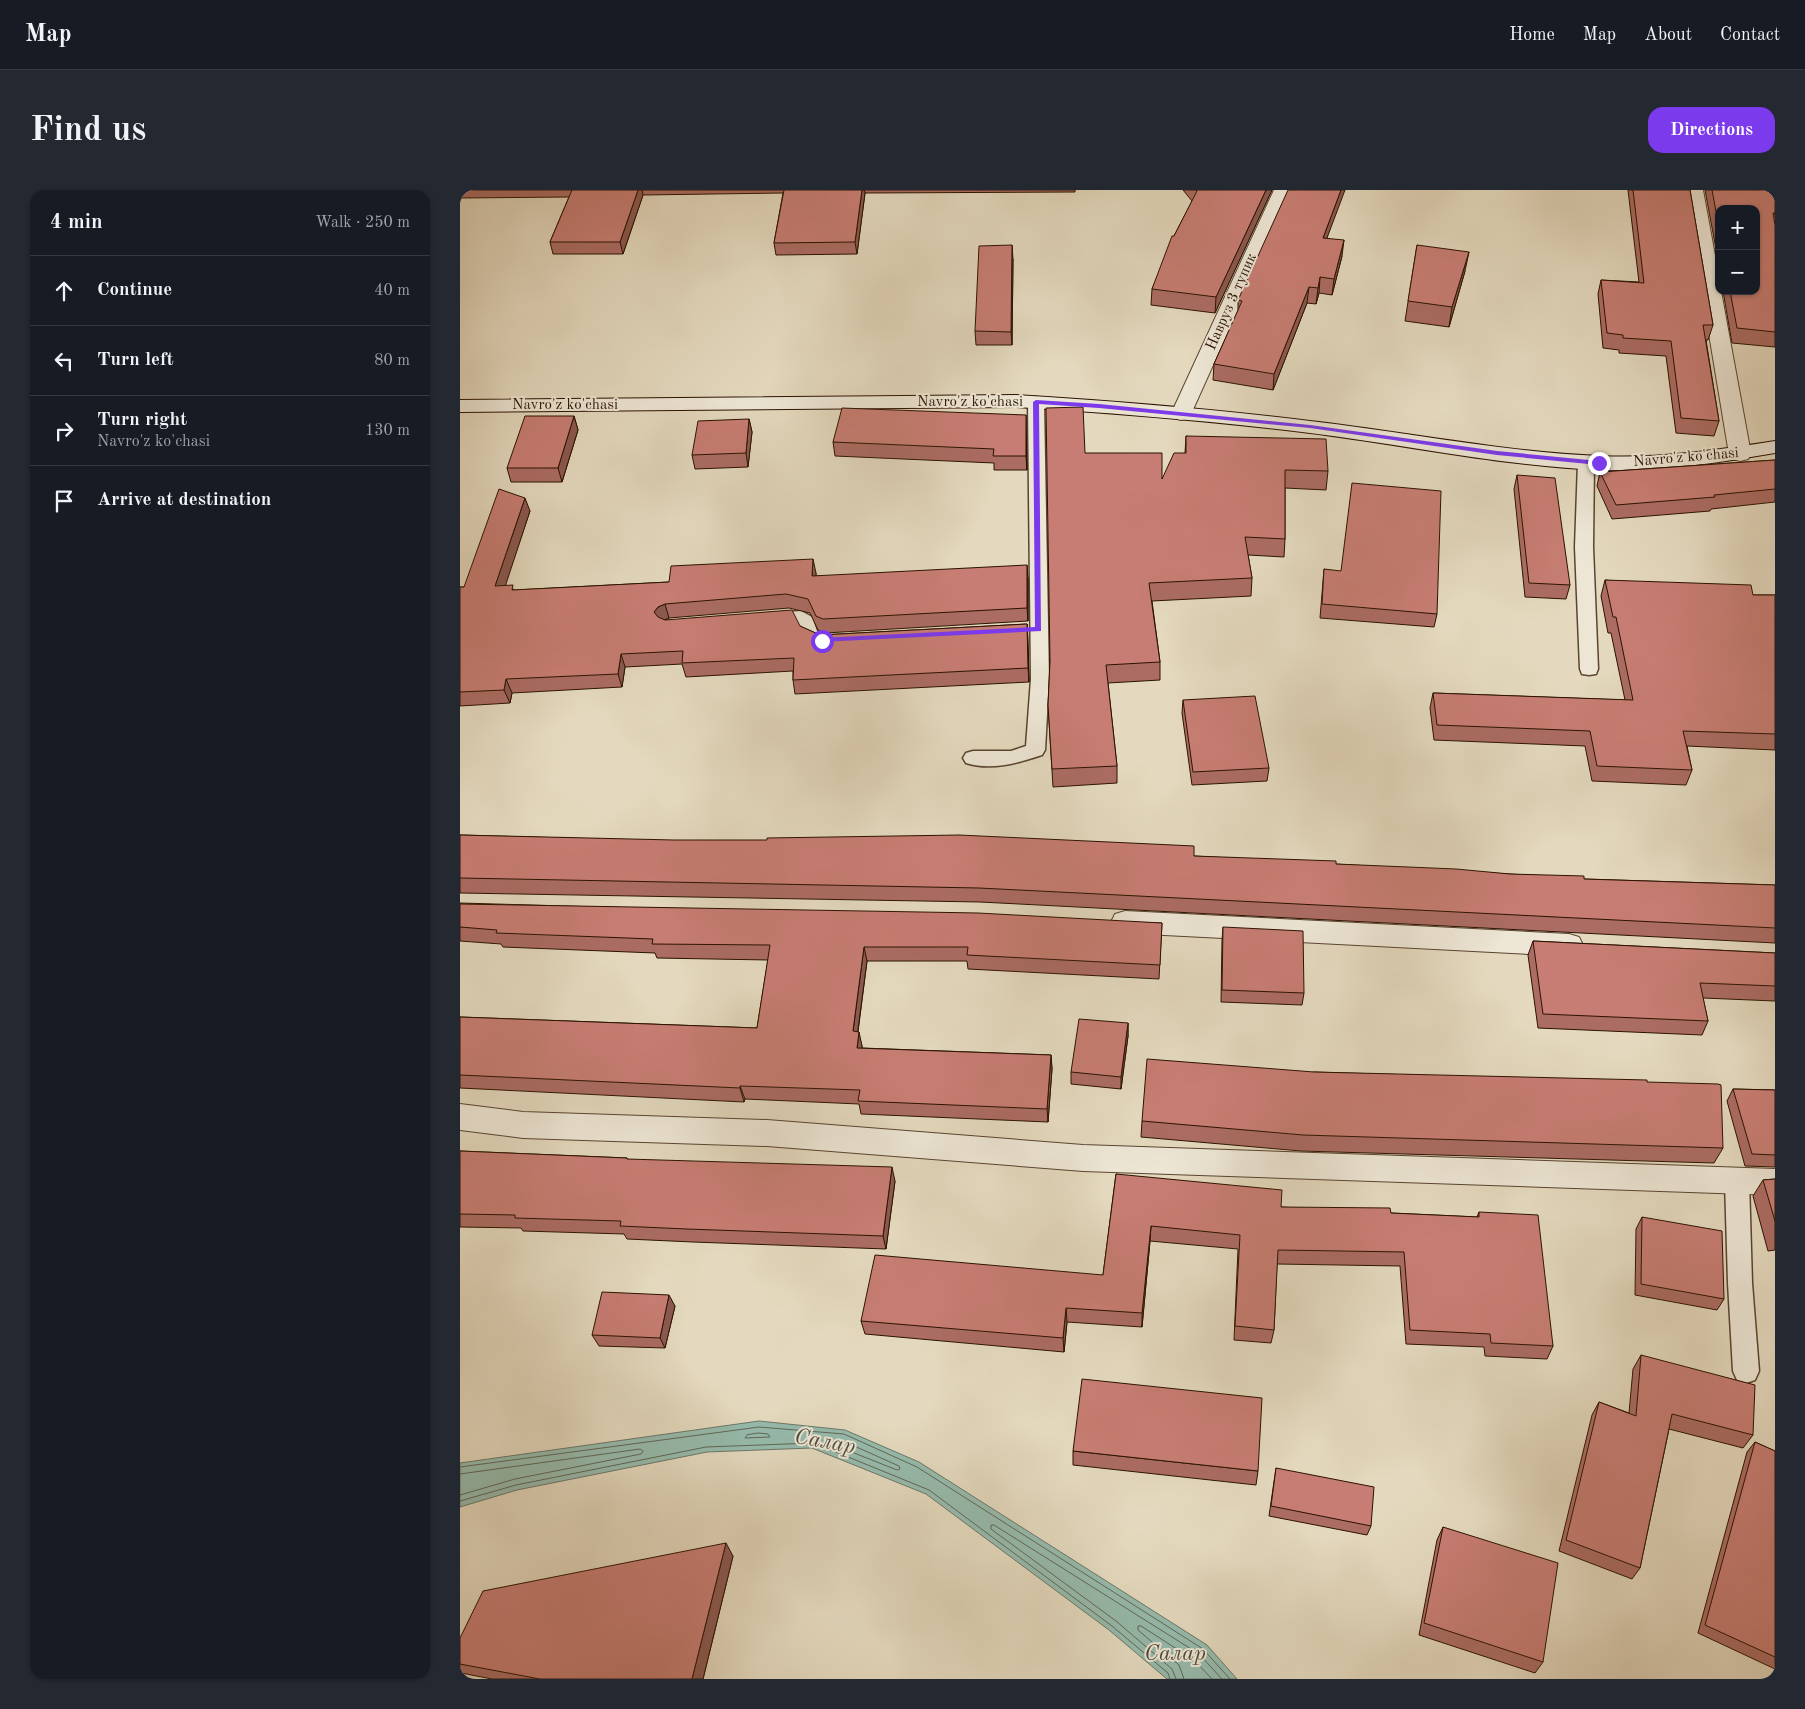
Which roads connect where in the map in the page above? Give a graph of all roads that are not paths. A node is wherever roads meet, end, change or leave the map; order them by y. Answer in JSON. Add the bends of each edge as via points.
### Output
{"nodes":[{"id":1,"x":1283,"y":190,"type":"edge"},
{"id":2,"x":1694,"y":190,"type":"edge"},
{"id":3,"x":1036,"y":402,"type":"junction"},
{"id":4,"x":460,"y":406,"type":"edge"},
{"id":5,"x":1182,"y":414,"type":"junction"},
{"id":6,"x":1775,"y":447,"type":"edge"},
{"id":7,"x":1740,"y":454,"type":"junction"},
{"id":8,"x":1586,"y":462,"type":"junction"},
{"id":9,"x":752,"y":619,"type":"edge"},
{"id":10,"x":1019,"y":630,"type":"edge"},
{"id":11,"x":1039,"y":630,"type":"junction"},
{"id":12,"x":852,"y":639,"type":"edge"},
{"id":13,"x":1589,"y":669,"type":"dead end"},
{"id":14,"x":973,"y":758,"type":"dead end"},
{"id":15,"x":1100,"y":921,"type":"edge"},
{"id":16,"x":1596,"y":946,"type":"edge"},
{"id":17,"x":460,"y":1118,"type":"edge"},
{"id":18,"x":1737,"y":1181,"type":"junction"},
{"id":19,"x":1775,"y":1182,"type":"edge"},
{"id":20,"x":1746,"y":1371,"type":"dead end"}],
"edges":[{"from":1,"to":5,"type":"street","name":"Навруз 3 тупик"},
{"from":2,"to":7,"type":"street"},
{"from":3,"to":4,"type":"street","name":"Navro'z ko'chasi"},
{"from":3,"to":5,"type":"street","name":"Navro'z ko'chasi"},
{"from":3,"to":11,"type":"lane"},
{"from":5,"to":8,"type":"street","name":"Navro'z ko'chasi"},
{"from":6,"to":7,"type":"street","name":"Navro'z ko'chasi"},
{"from":7,"to":8,"type":"street","name":"Navro'z ko'chasi","via":[[1644,463]]},
{"from":8,"to":13,"type":"lane","via":[[1584,547]]},
{"from":9,"to":12,"type":"lane","via":[[801,617],[806,621],[809,634],[822,641]]},
{"from":10,"to":11,"type":"lane"},
{"from":11,"to":14,"type":"lane","via":[[1040,679],[1034,750],[1012,758]]},
{"from":15,"to":16,"type":"street"},
{"from":17,"to":18,"type":"street","via":[[523,1125],[767,1133],[1093,1158]]},
{"from":18,"to":19,"type":"street"},
{"from":18,"to":20,"type":"lane"}]}
